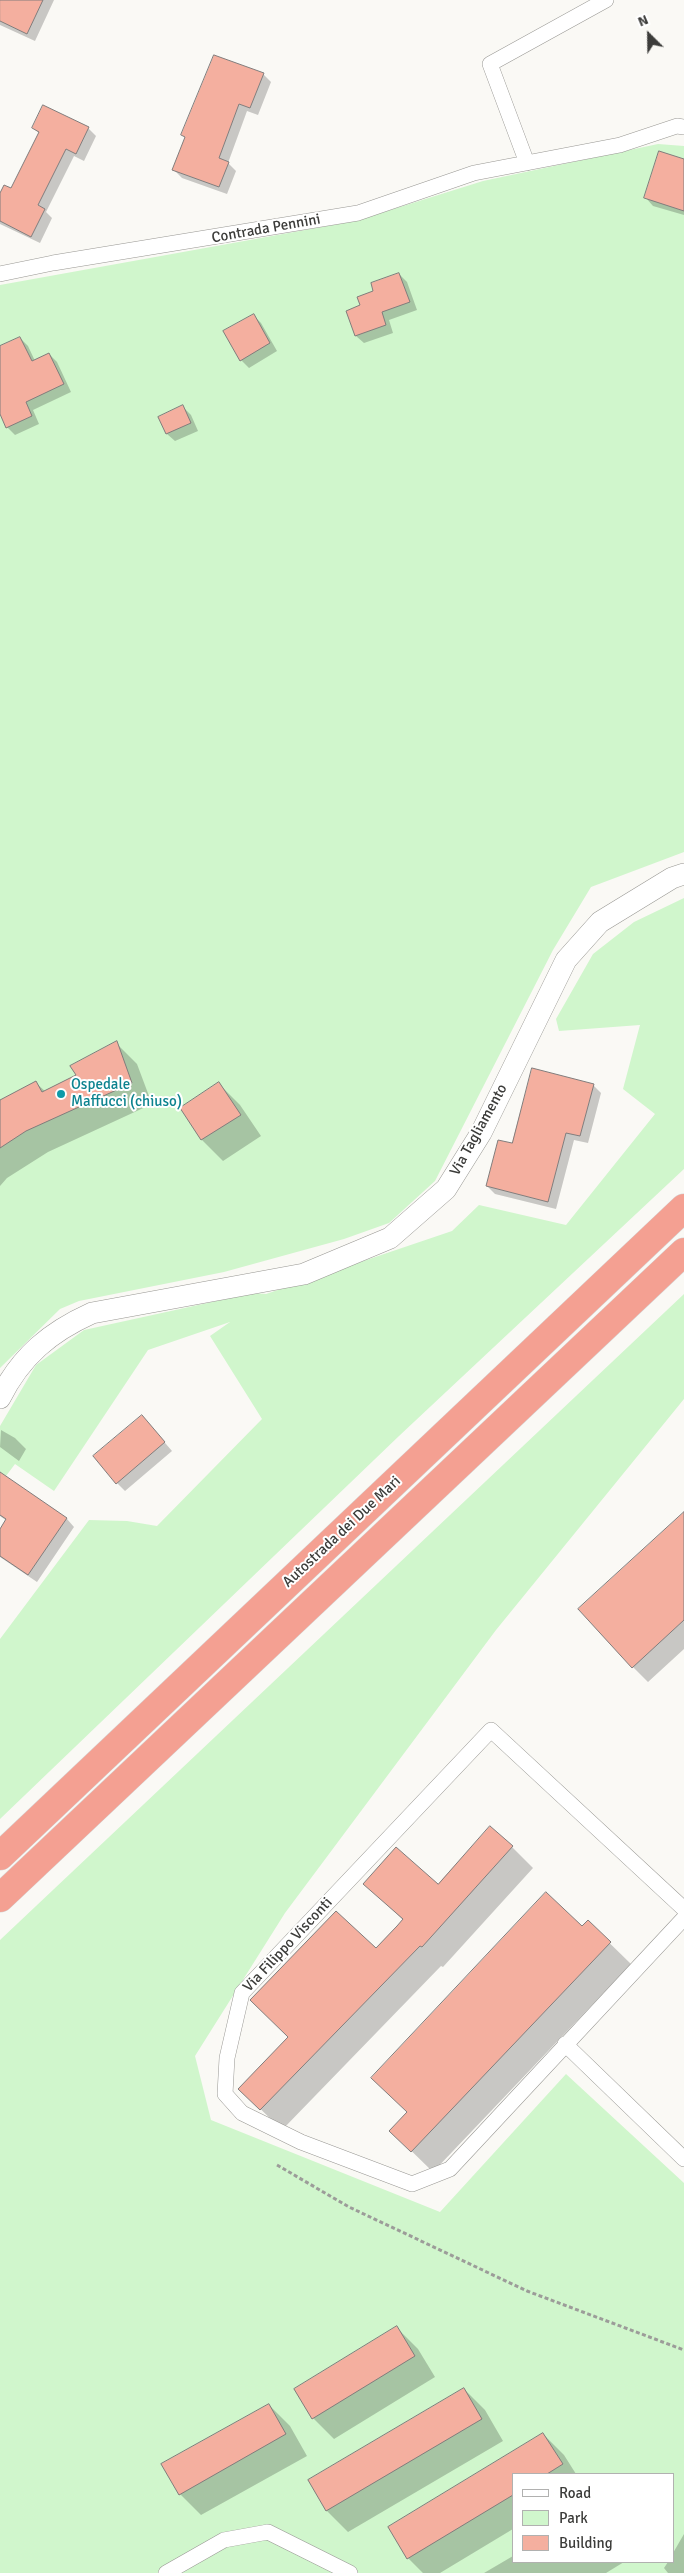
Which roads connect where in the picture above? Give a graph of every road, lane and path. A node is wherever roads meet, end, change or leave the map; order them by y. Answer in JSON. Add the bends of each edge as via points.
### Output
{"nodes":[{"id":1,"x":606,"y":0,"type":"edge"},
{"id":2,"x":684,"y":127,"type":"edge"},
{"id":3,"x":527,"y":163,"type":"junction"},
{"id":4,"x":0,"y":274,"type":"edge"},
{"id":5,"x":684,"y":874,"type":"edge"},
{"id":6,"x":684,"y":1208,"type":"edge"},
{"id":7,"x":684,"y":1252,"type":"edge"},
{"id":8,"x":0,"y":1398,"type":"edge"},
{"id":9,"x":0,"y":1856,"type":"edge"},
{"id":10,"x":0,"y":1898,"type":"edge"},
{"id":11,"x":684,"y":1909,"type":"edge"},
{"id":12,"x":684,"y":1918,"type":"edge"},
{"id":13,"x":565,"y":2044,"type":"junction"},
{"id":14,"x":683,"y":2156,"type":"edge"},
{"id":15,"x":276,"y":2165,"type":"dead end"},
{"id":16,"x":684,"y":2350,"type":"edge"},
{"id":17,"x":166,"y":2573,"type":"edge"},
{"id":18,"x":350,"y":2573,"type":"edge"}],
"edges":[{"from":1,"to":3,"type":"street","via":[[490,64]]},
{"from":2,"to":3,"type":"street","name":"Contrada Pennini","via":[[677,126],[620,145]]},
{"from":3,"to":4,"type":"street","name":"Contrada Pennini","via":[[474,174],[358,213]]},
{"from":5,"to":8,"type":"main road","name":"Via Tagliamento","via":[[600,922],[566,960],[482,1133],[446,1189],[390,1238],[304,1274],[92,1313],[62,1327],[35,1349],[10,1377]]},
{"from":6,"to":9,"type":"highway","name":"Autostrada dei Due Mari"},
{"from":7,"to":10,"type":"highway","name":"Autostrada dei Due Mari"},
{"from":11,"to":13,"type":"street","name":"Via Filippo Visconti","via":[[491,1730],[242,1993],[227,2058],[225,2094],[242,2113],[301,2142],[412,2184],[450,2169]]},
{"from":12,"to":13,"type":"street","name":"Via Filippo Visconti"},
{"from":13,"to":14,"type":"street"},
{"from":15,"to":16,"type":"path","via":[[349,2207],[527,2291]]},
{"from":17,"to":18,"type":"street","via":[[224,2540],[268,2532]]}]}
